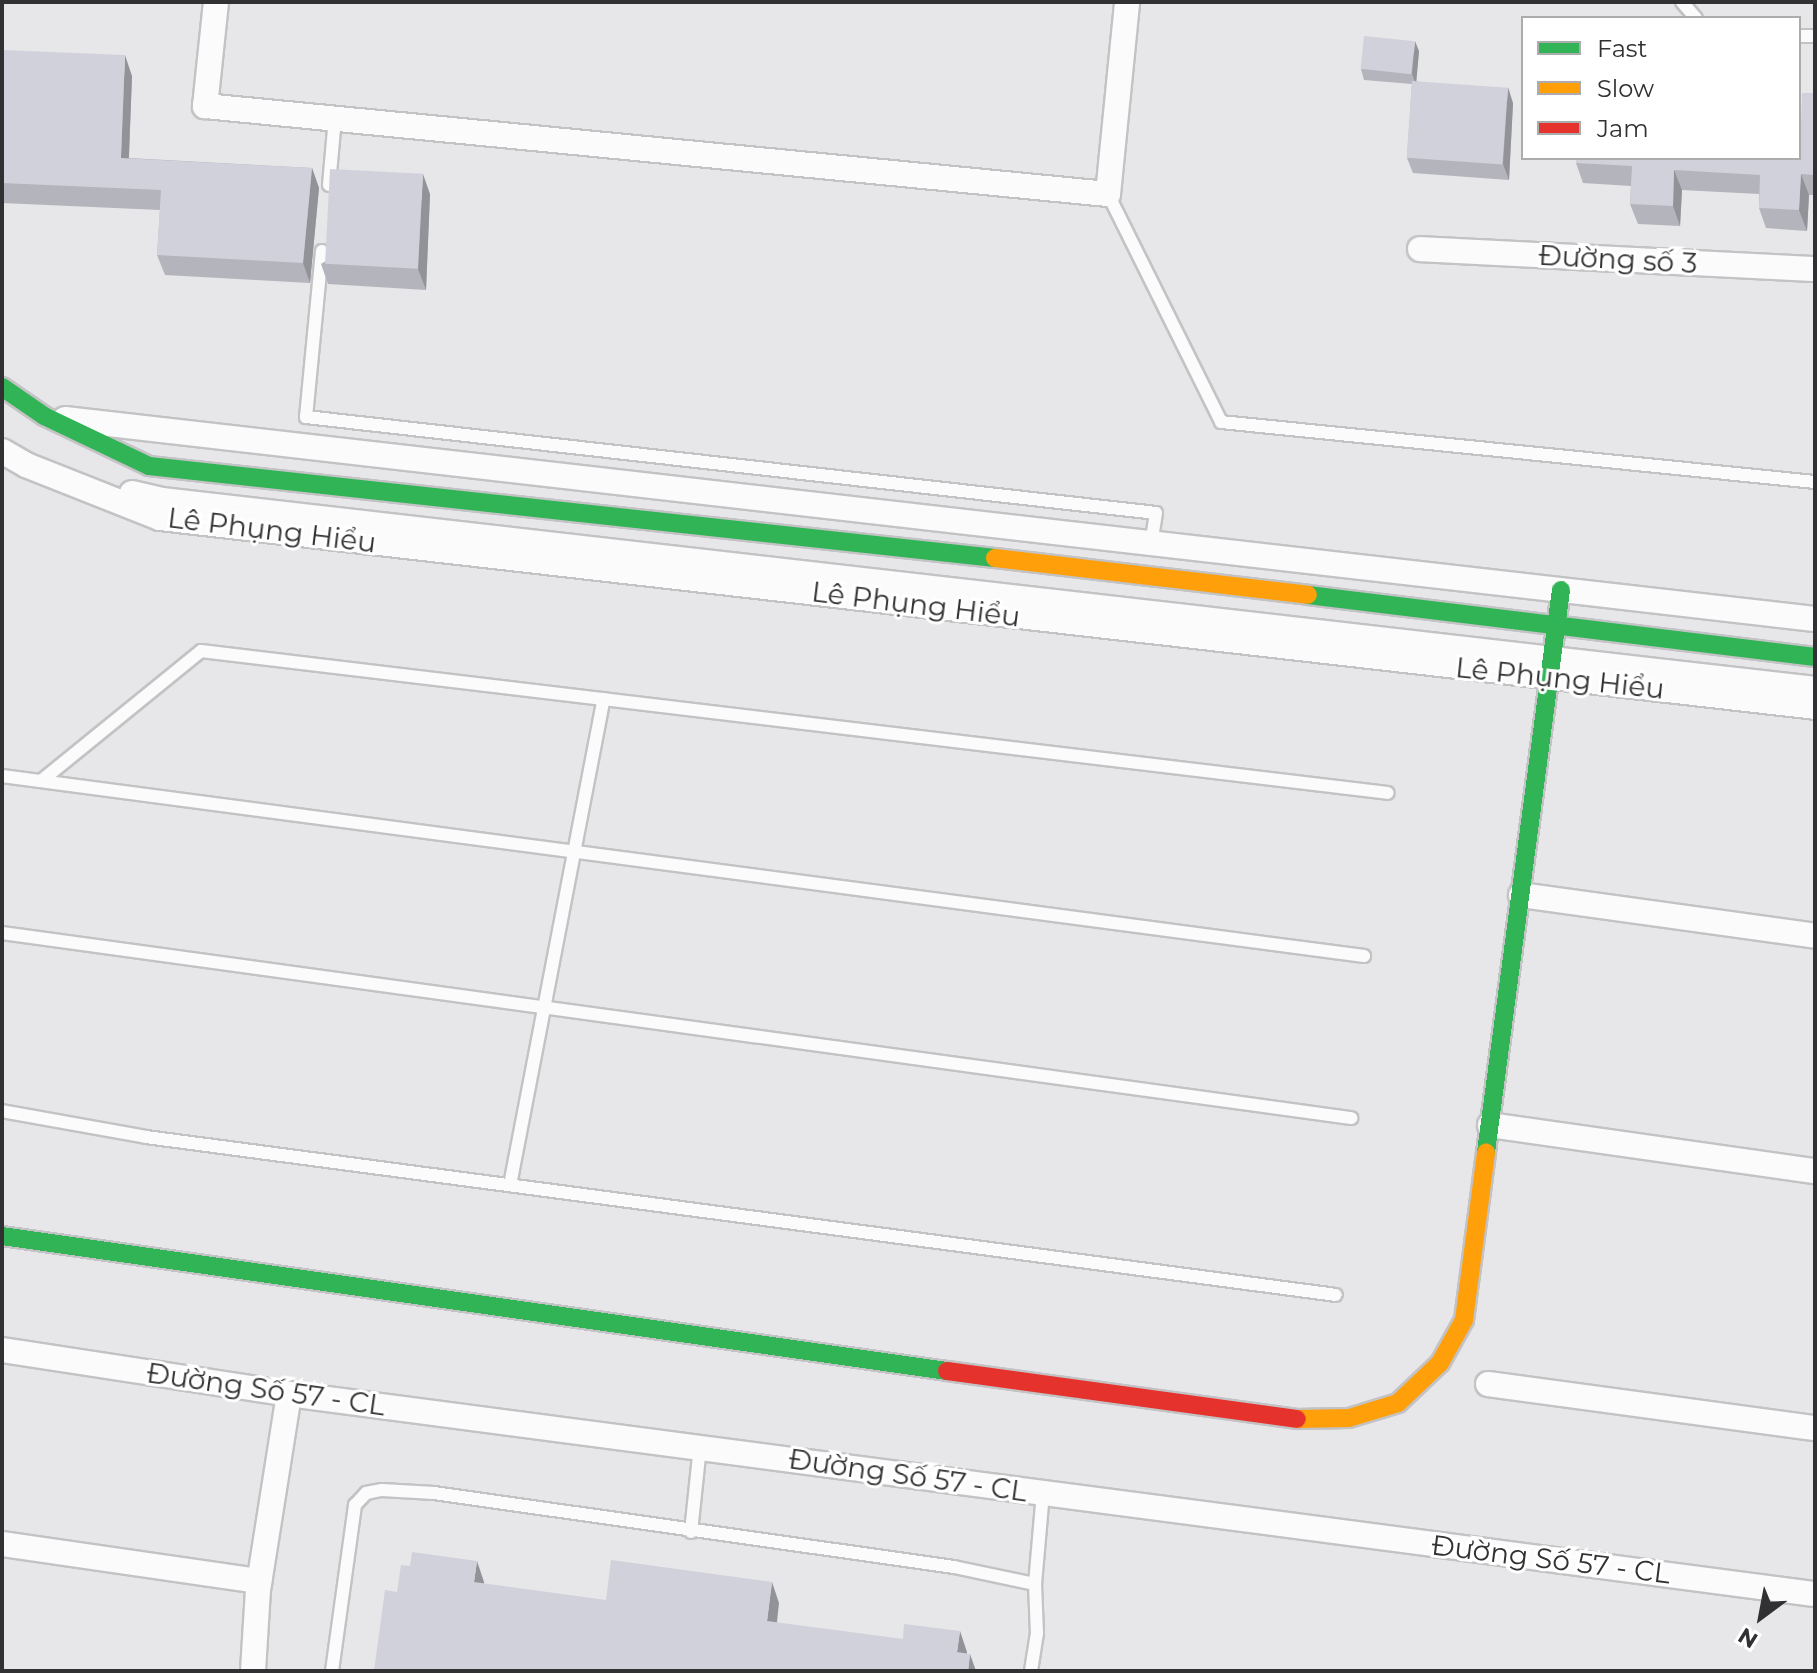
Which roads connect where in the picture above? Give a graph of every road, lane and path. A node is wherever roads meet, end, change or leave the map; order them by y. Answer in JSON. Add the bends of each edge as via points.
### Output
{"nodes":[{"id":1,"x":216,"y":2,"type":"edge"},
{"id":2,"x":1127,"y":2,"type":"edge"},
{"id":3,"x":335,"y":118,"type":"junction"},
{"id":4,"x":1108,"y":194,"type":"junction"},
{"id":5,"x":327,"y":206,"type":"edge"},
{"id":6,"x":324,"y":236,"type":"edge"},
{"id":7,"x":1420,"y":249,"type":"dead end"},
{"id":8,"x":1815,"y":269,"type":"edge"},
{"id":9,"x":2,"y":387,"type":"edge"},
{"id":10,"x":44,"y":416,"type":"junction"},
{"id":11,"x":2,"y":451,"type":"edge"},
{"id":12,"x":1815,"y":482,"type":"edge"},
{"id":13,"x":1151,"y":543,"type":"junction"},
{"id":14,"x":1146,"y":575,"type":"junction"},
{"id":15,"x":1561,"y":590,"type":"junction"},
{"id":16,"x":1815,"y":619,"type":"edge"},
{"id":17,"x":1139,"y":621,"type":"junction"},
{"id":18,"x":1557,"y":627,"type":"junction"},
{"id":19,"x":1815,"y":657,"type":"edge"},
{"id":20,"x":1551,"y":668,"type":"junction"},
{"id":21,"x":1815,"y":689,"type":"edge"},
{"id":22,"x":604,"y":699,"type":"junction"},
{"id":23,"x":1815,"y":707,"type":"edge"},
{"id":24,"x":2,"y":776,"type":"edge"},
{"id":25,"x":41,"y":781,"type":"junction"},
{"id":26,"x":1388,"y":793,"type":"dead end"},
{"id":27,"x":571,"y":850,"type":"junction"},
{"id":28,"x":1521,"y":895,"type":"junction"},
{"id":29,"x":2,"y":933,"type":"edge"},
{"id":30,"x":1815,"y":936,"type":"edge"},
{"id":31,"x":1364,"y":956,"type":"dead end"},
{"id":32,"x":542,"y":1007,"type":"junction"},
{"id":33,"x":2,"y":1111,"type":"edge"},
{"id":34,"x":1351,"y":1118,"type":"dead end"},
{"id":35,"x":1490,"y":1125,"type":"junction"},
{"id":36,"x":1815,"y":1171,"type":"edge"},
{"id":37,"x":510,"y":1185,"type":"junction"},
{"id":38,"x":2,"y":1236,"type":"edge"},
{"id":39,"x":1336,"y":1295,"type":"dead end"},
{"id":40,"x":2,"y":1350,"type":"edge"},
{"id":41,"x":1488,"y":1384,"type":"dead end"},
{"id":42,"x":289,"y":1394,"type":"junction"},
{"id":43,"x":1815,"y":1428,"type":"edge"},
{"id":44,"x":700,"y":1447,"type":"junction"},
{"id":45,"x":1043,"y":1493,"type":"junction"},
{"id":46,"x":691,"y":1532,"type":"junction"},
{"id":47,"x":2,"y":1544,"type":"edge"},
{"id":48,"x":259,"y":1581,"type":"junction"},
{"id":49,"x":1035,"y":1584,"type":"junction"},
{"id":50,"x":1815,"y":1594,"type":"edge"},
{"id":51,"x":253,"y":1671,"type":"edge"},
{"id":52,"x":332,"y":1671,"type":"edge"},
{"id":53,"x":1031,"y":1671,"type":"edge"}],
"edges":[{"from":1,"to":3,"type":"street","via":[[205,106]]},
{"from":2,"to":4,"type":"street"},
{"from":3,"to":4,"type":"street"},
{"from":3,"to":5,"type":"lane"},
{"from":4,"to":12,"type":"lane","via":[[1221,422]]},
{"from":6,"to":13,"type":"lane","via":[[306,417],[1156,513]]},
{"from":7,"to":8,"type":"street","name":"Đường số 3"},
{"from":9,"to":10,"type":"street","name":"Lê Phụng Hiểu"},
{"from":10,"to":13,"type":"street","name":"Lê Phụng Hiểu"},
{"from":10,"to":14,"type":"street","name":"Lê Phụng Hiểu","via":[[149,466]]},
{"from":11,"to":17,"type":"street","name":"Lê Phụng Hiểu","via":[[160,518]]},
{"from":13,"to":14,"type":"street"},
{"from":13,"to":15,"type":"street","name":"Lê Phụng Hiểu"},
{"from":14,"to":17,"type":"street"},
{"from":14,"to":18,"type":"street","name":"Lê Phụng Hiểu"},
{"from":15,"to":16,"type":"street","name":"Lê Phụng Hiểu"},
{"from":15,"to":18,"type":"street"},
{"from":17,"to":20,"type":"street","name":"Lê Phụng Hiểu"},
{"from":18,"to":19,"type":"street","name":"Lê Phụng Hiểu"},
{"from":18,"to":20,"type":"street"},
{"from":20,"to":21,"type":"street","name":"Lê Phụng Hiểu"},
{"from":20,"to":23,"type":"street","name":"Lê Phụng Hiểu"},
{"from":20,"to":28,"type":"street"},
{"from":22,"to":25,"type":"lane","via":[[201,651]]},
{"from":22,"to":26,"type":"lane"},
{"from":22,"to":27,"type":"lane"},
{"from":24,"to":25,"type":"lane"},
{"from":25,"to":27,"type":"lane"},
{"from":27,"to":31,"type":"lane"},
{"from":27,"to":32,"type":"lane"},
{"from":28,"to":30,"type":"street"},
{"from":28,"to":35,"type":"street"},
{"from":29,"to":32,"type":"lane"},
{"from":32,"to":34,"type":"lane"},
{"from":32,"to":37,"type":"lane"},
{"from":33,"to":37,"type":"lane","via":[[146,1137]]},
{"from":35,"to":36,"type":"street"},
{"from":35,"to":38,"type":"street","via":[[1464,1320],[1440,1363],[1398,1403],[1349,1418],[1279,1419]]},
{"from":37,"to":39,"type":"lane"},
{"from":40,"to":42,"type":"street","name":"Đường Số 57 - CL"},
{"from":41,"to":43,"type":"street"},
{"from":42,"to":44,"type":"street","name":"Đường Số 57 - CL"},
{"from":42,"to":48,"type":"street"},
{"from":44,"to":45,"type":"street","name":"Đường Số 57 - CL"},
{"from":44,"to":46,"type":"lane"},
{"from":45,"to":49,"type":"lane"},
{"from":45,"to":50,"type":"street","name":"Đường Số 57 - CL"},
{"from":46,"to":49,"type":"lane","via":[[954,1567]]},
{"from":46,"to":52,"type":"lane","via":[[434,1493],[366,1493],[355,1505]]},
{"from":47,"to":48,"type":"street"},
{"from":48,"to":51,"type":"street"},
{"from":49,"to":53,"type":"lane"}]}
